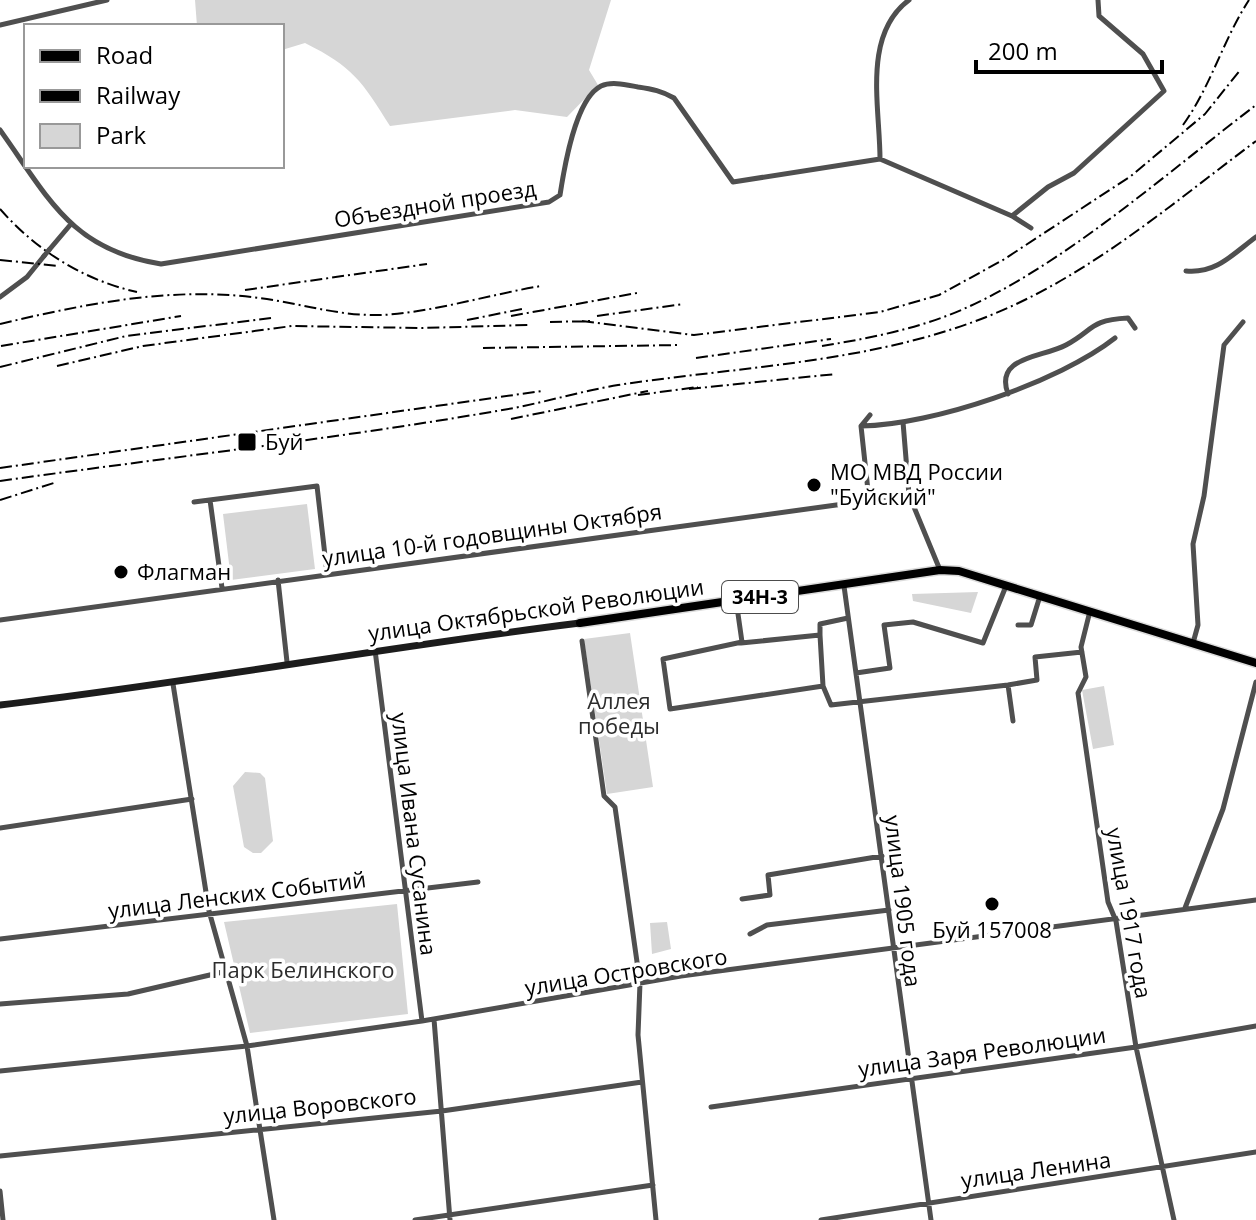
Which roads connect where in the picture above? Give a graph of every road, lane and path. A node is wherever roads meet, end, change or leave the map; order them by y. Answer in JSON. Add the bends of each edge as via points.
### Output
{"nodes":[{"id":1,"x":107,"y":0,"type":"edge"},
{"id":2,"x":909,"y":0,"type":"edge"},
{"id":3,"x":1098,"y":0,"type":"edge"},
{"id":4,"x":0,"y":25,"type":"edge"},
{"id":5,"x":0,"y":130,"type":"edge"},
{"id":6,"x":880,"y":159,"type":"junction"},
{"id":7,"x":24,"y":162,"type":"edge"},
{"id":8,"x":29,"y":168,"type":"edge"},
{"id":9,"x":1012,"y":216,"type":"junction"},
{"id":10,"x":71,"y":224,"type":"junction"},
{"id":11,"x":1031,"y":228,"type":"dead end"},
{"id":12,"x":1256,"y":237,"type":"edge"},
{"id":13,"x":1186,"y":271,"type":"dead end"},
{"id":14,"x":0,"y":297,"type":"edge"},
{"id":15,"x":1243,"y":322,"type":"dead end"},
{"id":16,"x":1135,"y":328,"type":"dead end"},
{"id":17,"x":1115,"y":338,"type":"dead end"},
{"id":18,"x":1008,"y":394,"type":"junction"},
{"id":19,"x":870,"y":415,"type":"dead end"},
{"id":20,"x":903,"y":422,"type":"junction"},
{"id":21,"x":861,"y":426,"type":"junction"},
{"id":22,"x":909,"y":495,"type":"junction"},
{"id":23,"x":210,"y":500,"type":"junction"},
{"id":24,"x":869,"y":500,"type":"junction"},
{"id":25,"x":194,"y":502,"type":"dead end"},
{"id":26,"x":940,"y":570,"type":"junction"},
{"id":27,"x":327,"y":573,"type":"junction"},
{"id":28,"x":278,"y":580,"type":"junction"},
{"id":29,"x":844,"y":586,"type":"junction"},
{"id":30,"x":1006,"y":586,"type":"junction"},
{"id":31,"x":222,"y":588,"type":"junction"},
{"id":32,"x":1040,"y":596,"type":"junction"},
{"id":33,"x":736,"y":600,"type":"junction"},
{"id":34,"x":1090,"y":611,"type":"junction"},
{"id":35,"x":848,"y":618,"type":"junction"},
{"id":36,"x":0,"y":620,"type":"edge"},
{"id":37,"x":580,"y":623,"type":"joint"},
{"id":38,"x":1018,"y":625,"type":"dead end"},
{"id":39,"x":820,"y":635,"type":"junction"},
{"id":40,"x":582,"y":641,"type":"dead end"},
{"id":41,"x":740,"y":643,"type":"junction"},
{"id":42,"x":1193,"y":643,"type":"junction"},
{"id":43,"x":375,"y":650,"type":"junction"},
{"id":44,"x":1082,"y":652,"type":"junction"},
{"id":45,"x":287,"y":662,"type":"junction"},
{"id":46,"x":1256,"y":663,"type":"edge"},
{"id":47,"x":856,"y":673,"type":"junction"},
{"id":48,"x":1256,"y":682,"type":"edge"},
{"id":49,"x":173,"y":684,"type":"junction"},
{"id":50,"x":1008,"y":685,"type":"junction"},
{"id":51,"x":823,"y":686,"type":"junction"},
{"id":52,"x":860,"y":702,"type":"junction"},
{"id":53,"x":0,"y":705,"type":"edge"},
{"id":54,"x":1013,"y":721,"type":"dead end"},
{"id":55,"x":192,"y":799,"type":"junction"},
{"id":56,"x":0,"y":828,"type":"edge"},
{"id":57,"x":882,"y":856,"type":"junction"},
{"id":58,"x":478,"y":882,"type":"dead end"},
{"id":59,"x":405,"y":892,"type":"junction"},
{"id":60,"x":742,"y":899,"type":"dead end"},
{"id":61,"x":1256,"y":900,"type":"edge"},
{"id":62,"x":1185,"y":908,"type":"junction"},
{"id":63,"x":889,"y":910,"type":"junction"},
{"id":64,"x":209,"y":911,"type":"junction"},
{"id":65,"x":1116,"y":921,"type":"junction"},
{"id":66,"x":750,"y":934,"type":"dead end"},
{"id":67,"x":0,"y":939,"type":"edge"},
{"id":68,"x":893,"y":949,"type":"junction"},
{"id":69,"x":227,"y":971,"type":"junction"},
{"id":70,"x":640,"y":983,"type":"junction"},
{"id":71,"x":0,"y":1004,"type":"edge"},
{"id":72,"x":434,"y":1019,"type":"junction"},
{"id":73,"x":422,"y":1021,"type":"junction"},
{"id":74,"x":1256,"y":1026,"type":"edge"},
{"id":75,"x":247,"y":1046,"type":"junction"},
{"id":76,"x":1136,"y":1047,"type":"junction"},
{"id":77,"x":0,"y":1071,"type":"edge"},
{"id":78,"x":910,"y":1077,"type":"junction"},
{"id":79,"x":642,"y":1082,"type":"junction"},
{"id":80,"x":711,"y":1107,"type":"dead end"},
{"id":81,"x":442,"y":1111,"type":"junction"},
{"id":82,"x":261,"y":1128,"type":"junction"},
{"id":83,"x":1256,"y":1152,"type":"edge"},
{"id":84,"x":0,"y":1156,"type":"edge"},
{"id":85,"x":1165,"y":1167,"type":"junction"},
{"id":86,"x":653,"y":1185,"type":"junction"},
{"id":87,"x":0,"y":1191,"type":"edge"},
{"id":88,"x":929,"y":1201,"type":"junction"},
{"id":89,"x":449,"y":1218,"type":"edge"},
{"id":90,"x":3,"y":1220,"type":"edge"},
{"id":91,"x":274,"y":1220,"type":"edge"},
{"id":92,"x":415,"y":1220,"type":"edge"},
{"id":93,"x":656,"y":1220,"type":"edge"},
{"id":94,"x":821,"y":1220,"type":"edge"},
{"id":95,"x":931,"y":1220,"type":"edge"},
{"id":96,"x":1174,"y":1220,"type":"edge"}],
"edges":[{"from":1,"to":4,"type":"street"},
{"from":2,"to":6,"type":"street","via":[[883,32],[877,64]]},
{"from":3,"to":9,"type":"street","via":[[1099,16],[1143,54],[1164,91],[1074,173]]},
{"from":5,"to":7,"type":"street","name":"Объездной проезд"},
{"from":6,"to":9,"type":"street"},
{"from":6,"to":10,"type":"street","name":"Объездной проезд","via":[[733,182],[674,98],[663,91],[602,85],[576,124],[560,195],[549,202],[161,264],[125,255],[81,235]]},
{"from":8,"to":10,"type":"street","name":"Объездной проезд"},
{"from":9,"to":11,"type":"street"},
{"from":10,"to":14,"type":"street","bridge":true,"via":[[27,277]]},
{"from":12,"to":13,"type":"street","via":[[1215,268]]},
{"from":15,"to":42,"type":"street","via":[[1224,345],[1193,544],[1198,625]]},
{"from":16,"to":18,"type":"street","via":[[1128,318],[1093,323],[1066,345],[1023,359],[1005,373]]},
{"from":17,"to":18,"type":"street"},
{"from":18,"to":20,"type":"street"},
{"from":19,"to":21,"type":"street"},
{"from":20,"to":21,"type":"street"},
{"from":20,"to":22,"type":"street"},
{"from":21,"to":24,"type":"street"},
{"from":22,"to":24,"type":"street","name":"улица 10-й годовщины Октября"},
{"from":22,"to":26,"type":"street"},
{"from":23,"to":25,"type":"street"},
{"from":23,"to":27,"type":"street","via":[[317,486]]},
{"from":23,"to":31,"type":"street"},
{"from":24,"to":27,"type":"street","name":"улица 10-й годовщины Октября"},
{"from":26,"to":29,"type":"main road","name":"улица Октябрьской Революции","number":"34Н-3"},
{"from":26,"to":30,"type":"main road","name":"улица Октябрьской Революции","number":"34Н-3"},
{"from":27,"to":28,"type":"street","name":"улица 10-й годовщины Октября"},
{"from":28,"to":31,"type":"street","name":"улица 10-й годовщины Октября"},
{"from":28,"to":45,"type":"street"},
{"from":29,"to":33,"type":"main road","name":"улица Октябрьской Революции","number":"34Н-3"},
{"from":29,"to":35,"type":"street","name":"улица 1905 года"},
{"from":30,"to":32,"type":"main road","name":"улица Октябрьской Революции","number":"34Н-3"},
{"from":30,"to":47,"type":"street","via":[[983,643],[913,622],[884,625],[890,668]]},
{"from":31,"to":36,"type":"street","name":"улица 10-й годовщины Октября"},
{"from":32,"to":34,"type":"main road","name":"улица Октябрьской Революции","number":"34Н-3"},
{"from":32,"to":38,"type":"street","via":[[1031,625]]},
{"from":33,"to":37,"type":"main road","name":"улица Октябрьской Революции","number":"34Н-3"},
{"from":33,"to":41,"type":"street"},
{"from":34,"to":42,"type":"main road","name":"улица Октябрьской Революции","number":"34Н-3"},
{"from":34,"to":44,"type":"street","name":"улица 1917 года"},
{"from":35,"to":39,"type":"street","via":[[820,624]]},
{"from":35,"to":47,"type":"street","name":"улица 1905 года"},
{"from":37,"to":43,"type":"street","name":"улица Октябрьской Революции","number":"34Н-3"},
{"from":39,"to":41,"type":"street"},
{"from":39,"to":51,"type":"street"},
{"from":40,"to":70,"type":"street","via":[[604,796],[615,807]]},
{"from":41,"to":51,"type":"street","via":[[663,659],[670,709]]},
{"from":42,"to":46,"type":"main road","name":"улица Октябрьской Революции","number":"34Н-3"},
{"from":43,"to":45,"type":"street","name":"улица Октябрьской Революции","number":"34Н-3"},
{"from":43,"to":59,"type":"street","name":"улица Ивана Сусанина"},
{"from":44,"to":50,"type":"street","via":[[1035,657],[1037,680]]},
{"from":44,"to":65,"type":"street","name":"улица 1917 года","via":[[1086,677],[1078,693],[1108,902]]},
{"from":45,"to":49,"type":"street","name":"улица Октябрьской Революции","number":"34Н-3"},
{"from":47,"to":52,"type":"street","name":"улица 1905 года"},
{"from":48,"to":62,"type":"street","via":[[1223,809]]},
{"from":49,"to":53,"type":"street","name":"улица Октябрьской Революции","number":"34Н-3"},
{"from":49,"to":55,"type":"street"},
{"from":50,"to":52,"type":"street"},
{"from":50,"to":54,"type":"street"},
{"from":51,"to":52,"type":"street","via":[[831,705]]},
{"from":52,"to":57,"type":"street","name":"улица 1905 года"},
{"from":55,"to":56,"type":"street"},
{"from":55,"to":64,"type":"street"},
{"from":57,"to":60,"type":"street","via":[[768,875],[770,895]]},
{"from":57,"to":63,"type":"street","name":"улица 1905 года"},
{"from":58,"to":59,"type":"street","name":"улица Ленских Событий"},
{"from":59,"to":64,"type":"street","name":"улица Ленских Событий"},
{"from":59,"to":73,"type":"street","name":"улица Ивана Сусанина"},
{"from":61,"to":62,"type":"street","name":"улица Островского"},
{"from":62,"to":65,"type":"street","name":"улица Островского"},
{"from":63,"to":66,"type":"street","via":[[767,925]]},
{"from":63,"to":68,"type":"street","name":"улица 1905 года"},
{"from":64,"to":67,"type":"street","name":"улица Ленских Событий"},
{"from":64,"to":69,"type":"street"},
{"from":65,"to":68,"type":"street","name":"улица Островского"},
{"from":65,"to":76,"type":"street","name":"улица 1917 года"},
{"from":68,"to":70,"type":"street","name":"улица Островского"},
{"from":68,"to":78,"type":"street","name":"улица 1905 года"},
{"from":69,"to":71,"type":"street","via":[[128,994]]},
{"from":69,"to":75,"type":"street"},
{"from":70,"to":72,"type":"street","name":"улица Островского"},
{"from":70,"to":79,"type":"street"},
{"from":72,"to":73,"type":"street","name":"улица Островского"},
{"from":72,"to":81,"type":"street"},
{"from":73,"to":75,"type":"street","name":"улица Островского"},
{"from":74,"to":76,"type":"street","name":"улица Заря Революции"},
{"from":75,"to":77,"type":"street","name":"улица Островского"},
{"from":75,"to":82,"type":"street"},
{"from":76,"to":78,"type":"street","name":"улица Заря Революции"},
{"from":76,"to":85,"type":"street","name":"улица 1917 года"},
{"from":78,"to":80,"type":"street","name":"улица Заря Революции"},
{"from":78,"to":88,"type":"street","name":"улица 1905 года"},
{"from":79,"to":81,"type":"street","name":"улица Воровского"},
{"from":79,"to":86,"type":"street"},
{"from":81,"to":82,"type":"street","name":"улица Воровского"},
{"from":81,"to":89,"type":"street"},
{"from":82,"to":84,"type":"street","name":"улица Воровского"},
{"from":82,"to":91,"type":"street"},
{"from":83,"to":85,"type":"street","name":"улица Ленина"},
{"from":85,"to":88,"type":"street","name":"улица Ленина"},
{"from":85,"to":96,"type":"street","name":"улица 1917 года"},
{"from":86,"to":89,"type":"street"},
{"from":86,"to":93,"type":"street"},
{"from":87,"to":90,"type":"street"},
{"from":88,"to":94,"type":"street","name":"улица Ленина"},
{"from":88,"to":95,"type":"street","name":"улица 1905 года"},
{"from":89,"to":92,"type":"street"}]}
